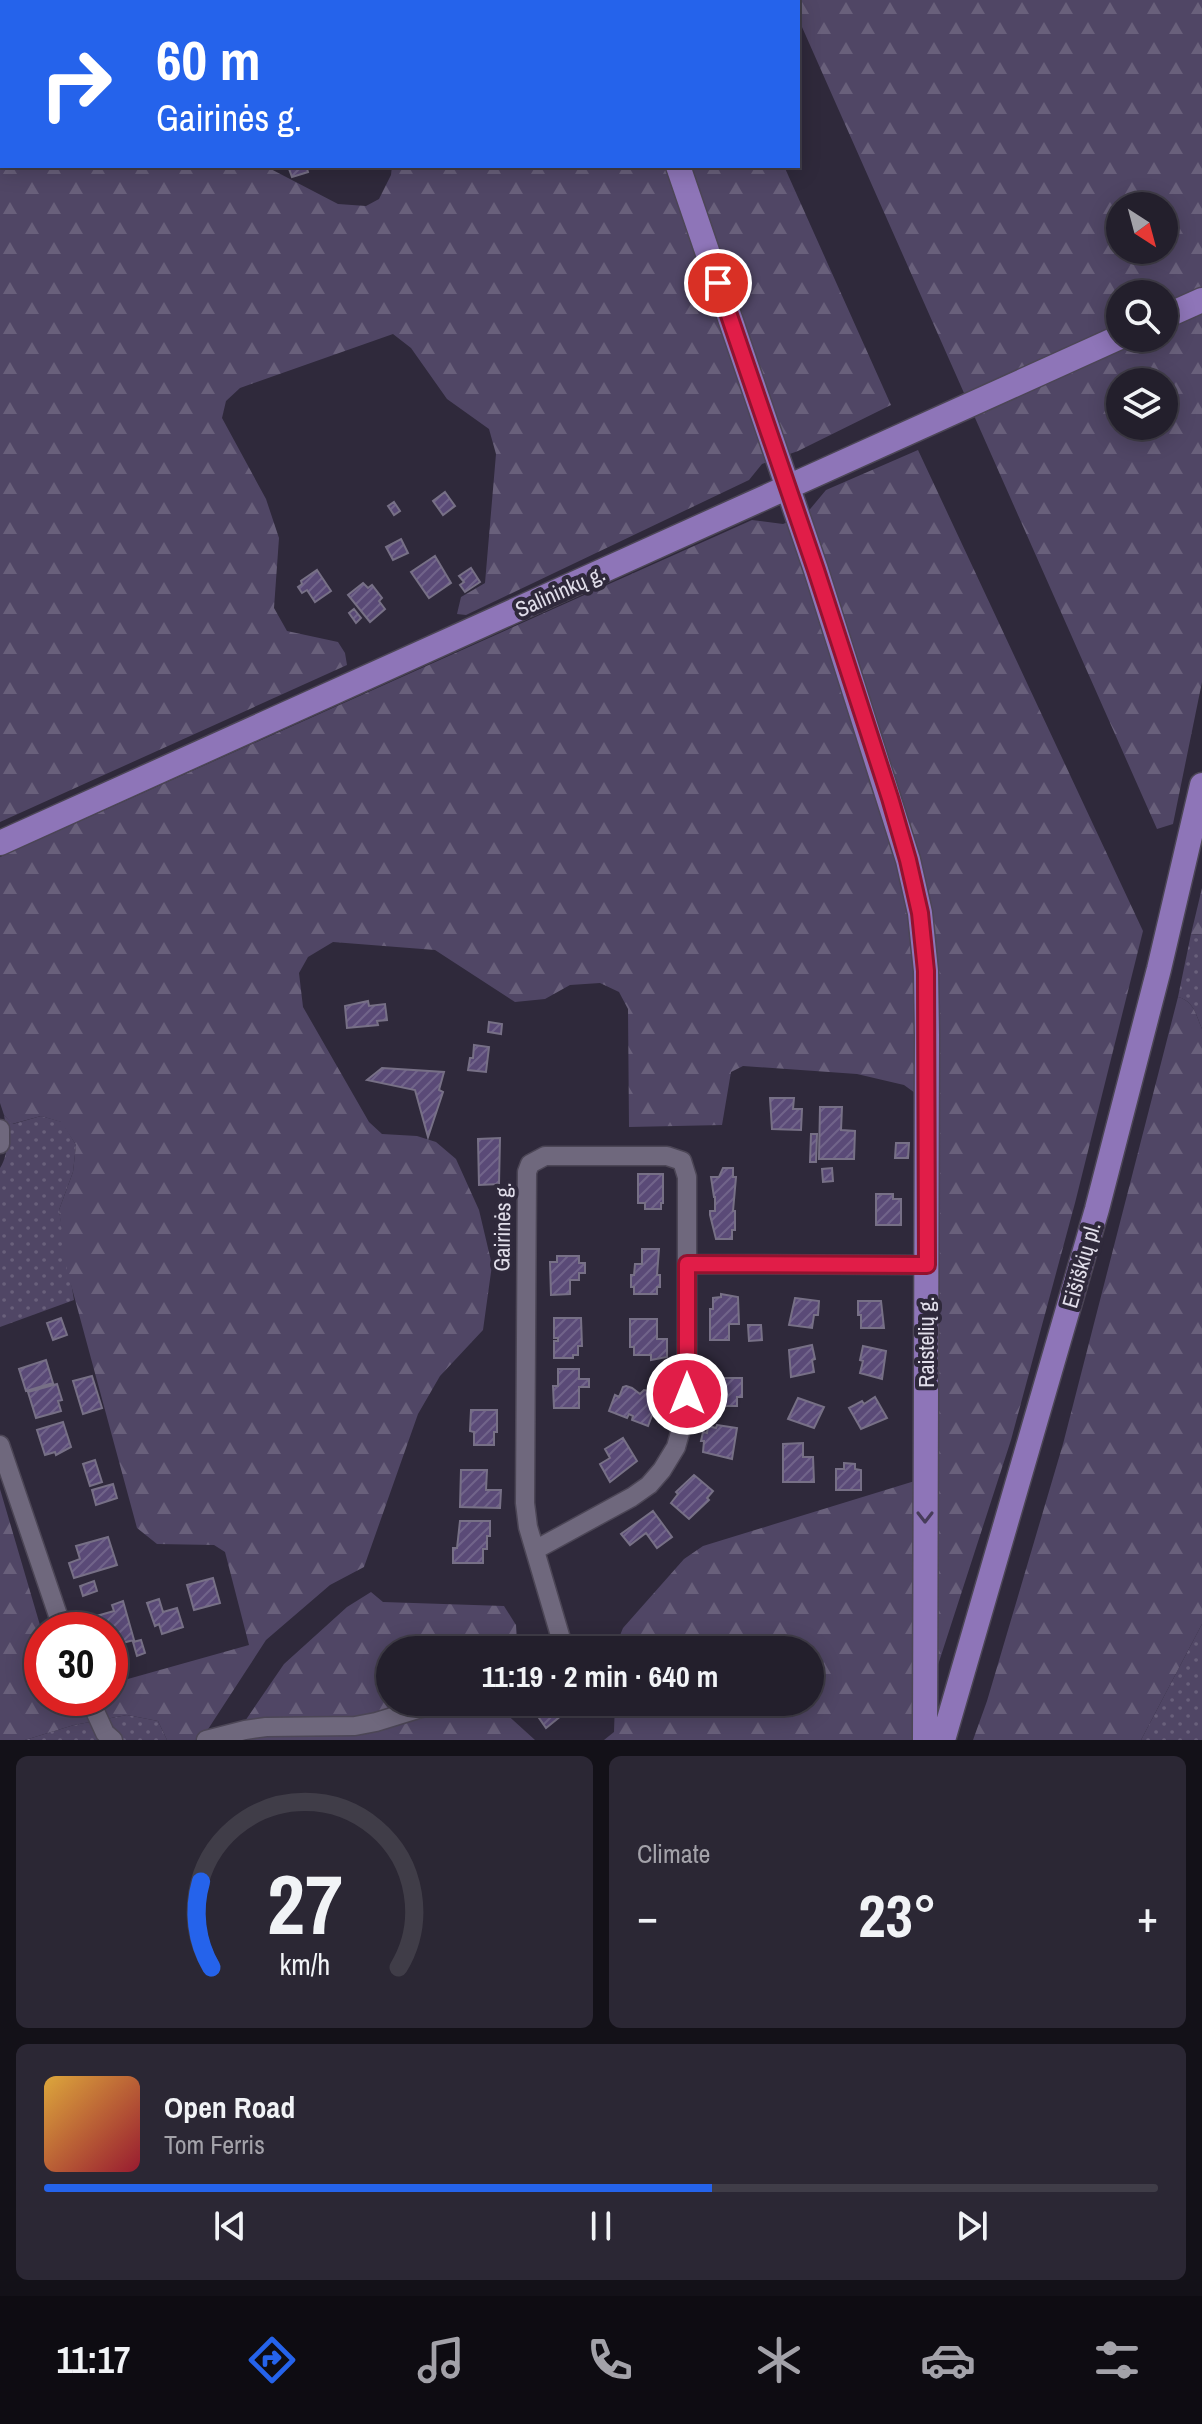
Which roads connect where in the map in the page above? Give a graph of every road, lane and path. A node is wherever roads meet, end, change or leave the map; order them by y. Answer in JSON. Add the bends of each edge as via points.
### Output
{"nodes":[{"id":1,"x":679,"y":168,"type":"edge"},
{"id":2,"x":1202,"y":300,"type":"edge"},
{"id":3,"x":1178,"y":311,"type":"edge"},
{"id":4,"x":1106,"y":343,"type":"edge"},
{"id":5,"x":787,"y":487,"type":"junction"},
{"id":6,"x":1202,"y":785,"type":"edge"},
{"id":7,"x":0,"y":843,"type":"edge"},
{"id":8,"x":0,"y":1129,"type":"edge"},
{"id":9,"x":0,"y":1144,"type":"edge"},
{"id":10,"x":687,"y":1264,"type":"junction"},
{"id":11,"x":927,"y":1265,"type":"junction"},
{"id":12,"x":0,"y":1445,"type":"edge"},
{"id":13,"x":535,"y":1550,"type":"junction"},
{"id":14,"x":57,"y":1612,"type":"edge"},
{"id":15,"x":559,"y":1636,"type":"edge"},
{"id":16,"x":97,"y":1716,"type":"edge"},
{"id":17,"x":396,"y":1716,"type":"edge"},
{"id":18,"x":113,"y":1740,"type":"edge"},
{"id":19,"x":206,"y":1740,"type":"edge"},
{"id":20,"x":925,"y":1740,"type":"edge"},
{"id":21,"x":943,"y":1740,"type":"edge"}],
"edges":[{"from":1,"to":5,"type":"main road","name":"Raistelių g."},
{"from":2,"to":3,"type":"main road"},
{"from":4,"to":5,"type":"main road","name":"Salininkų g."},
{"from":5,"to":7,"type":"main road","name":"Salininkų g."},
{"from":5,"to":11,"type":"main road","name":"Raistelių g.","via":[[890,798],[920,913],[926,987]]},
{"from":6,"to":21,"type":"main road","name":"Eišiškių pl.","via":[[1097,1209]]},
{"from":8,"to":9,"type":"street"},
{"from":10,"to":11,"type":"street"},
{"from":10,"to":13,"type":"street","name":"Gairinės g.","via":[[687,1394],[676,1447],[641,1491]]},
{"from":10,"to":13,"type":"street","name":"Gairinės g.","via":[[687,1177],[682,1161],[667,1156],[545,1156],[530,1164],[524,1480]]},
{"from":11,"to":20,"type":"main road","name":"Raistelių g.","one_way":true},
{"from":12,"to":14,"type":"street"},
{"from":13,"to":15,"type":"street","name":"Gairinės g."},
{"from":16,"to":18,"type":"street"},
{"from":17,"to":19,"type":"street","via":[[355,1726],[266,1727]]}]}
